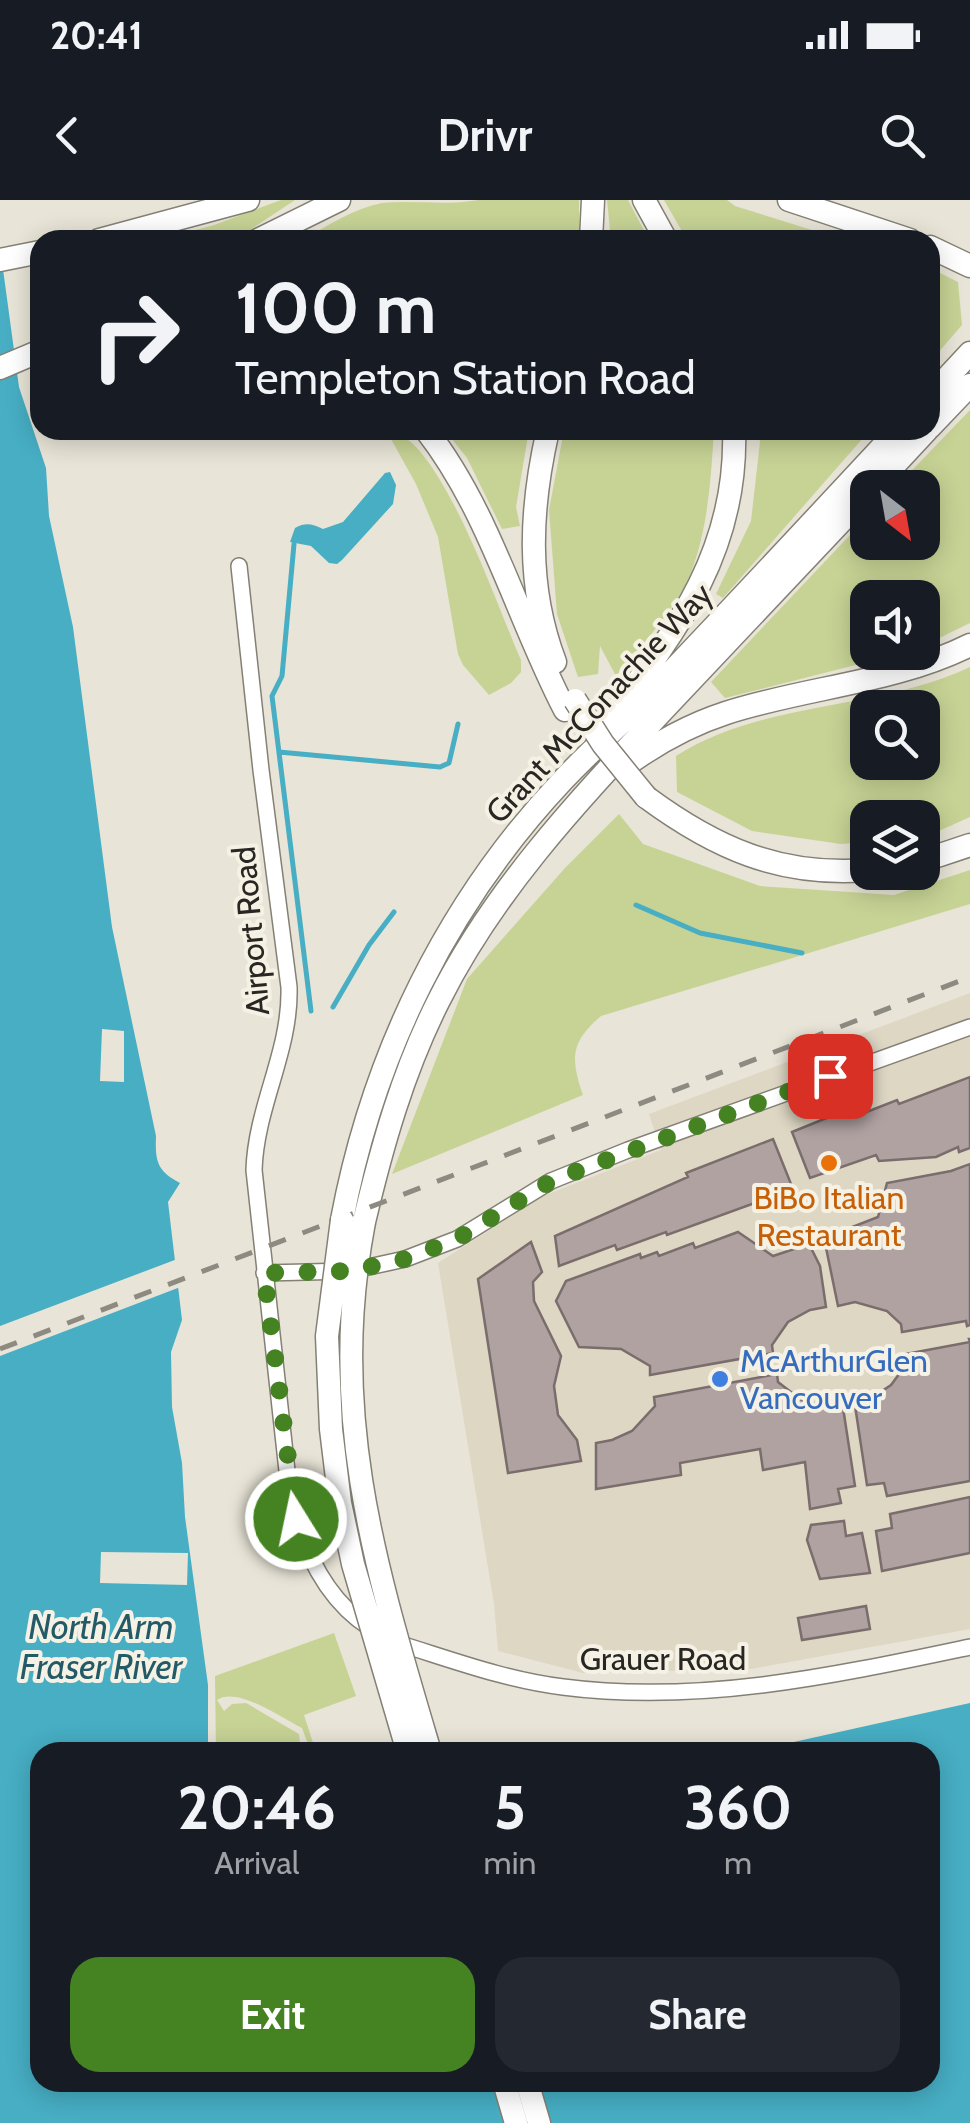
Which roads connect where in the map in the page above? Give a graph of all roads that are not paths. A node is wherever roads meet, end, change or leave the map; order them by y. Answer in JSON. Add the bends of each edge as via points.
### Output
{"nodes":[{"id":1,"x":248,"y":200,"type":"edge"},
{"id":2,"x":315,"y":200,"type":"edge"},
{"id":3,"x":339,"y":200,"type":"edge"},
{"id":4,"x":593,"y":200,"type":"edge"},
{"id":5,"x":644,"y":200,"type":"edge"},
{"id":6,"x":789,"y":200,"type":"edge"},
{"id":7,"x":140,"y":230,"type":"edge"},
{"id":8,"x":271,"y":230,"type":"edge"},
{"id":9,"x":277,"y":230,"type":"edge"},
{"id":10,"x":591,"y":230,"type":"edge"},
{"id":11,"x":660,"y":230,"type":"edge"},
{"id":12,"x":880,"y":230,"type":"edge"},
{"id":13,"x":940,"y":252,"type":"edge"},
{"id":14,"x":30,"y":254,"type":"edge"},
{"id":15,"x":0,"y":260,"type":"edge"},
{"id":16,"x":970,"y":266,"type":"edge"},
{"id":17,"x":970,"y":353,"type":"edge"},
{"id":18,"x":940,"y":385,"type":"edge"},
{"id":19,"x":970,"y":385,"type":"edge"},
{"id":20,"x":940,"y":417,"type":"edge"},
{"id":21,"x":433,"y":440,"type":"edge"},
{"id":22,"x":546,"y":440,"type":"edge"},
{"id":23,"x":734,"y":440,"type":"edge"},
{"id":24,"x":889,"y":440,"type":"edge"},
{"id":25,"x":919,"y":440,"type":"edge"},
{"id":26,"x":890,"y":470,"type":"edge"},
{"id":27,"x":850,"y":513,"type":"edge"},
{"id":28,"x":240,"y":566,"type":"dead end"},
{"id":29,"x":970,"y":645,"type":"edge"},
{"id":30,"x":570,"y":705,"type":"junction"},
{"id":31,"x":564,"y":780,"type":"junction"},
{"id":32,"x":570,"y":810,"type":"junction"},
{"id":33,"x":970,"y":845,"type":"edge"},
{"id":34,"x":940,"y":855,"type":"edge"},
{"id":35,"x":850,"y":870,"type":"edge"},
{"id":36,"x":970,"y":1027,"type":"edge"},
{"id":37,"x":353,"y":1221,"type":"junction"},
{"id":38,"x":264,"y":1273,"type":"junction"},
{"id":39,"x":363,"y":1624,"type":"joint"},
{"id":40,"x":970,"y":1647,"type":"edge"},
{"id":41,"x":405,"y":1742,"type":"edge"},
{"id":42,"x":427,"y":1742,"type":"edge"},
{"id":43,"x":507,"y":2092,"type":"edge"},
{"id":44,"x":530,"y":2092,"type":"edge"},
{"id":45,"x":516,"y":2123,"type":"edge"},
{"id":46,"x":539,"y":2123,"type":"edge"}],
"edges":[{"from":1,"to":7,"type":"main road"},
{"from":2,"to":8,"type":"main road"},
{"from":3,"to":9,"type":"main road"},
{"from":4,"to":10,"type":"main road"},
{"from":5,"to":11,"type":"main road"},
{"from":6,"to":12,"type":"main road"},
{"from":13,"to":16,"type":"main road"},
{"from":14,"to":15,"type":"main road"},
{"from":17,"to":18,"type":"main road"},
{"from":19,"to":20,"type":"main road"},
{"from":21,"to":30,"type":"main road","via":[[475,510]]},
{"from":22,"to":30,"type":"main road","via":[[532,562],[546,638]]},
{"from":23,"to":31,"type":"main road","via":[[724,519],[695,597]]},
{"from":24,"to":31,"type":"main road","name":"Grant McConachie Way"},
{"from":25,"to":26,"type":"main road"},
{"from":27,"to":32,"type":"main road","name":"Grant McConachie Way"},
{"from":28,"to":38,"type":"street","name":"Airport Road","via":[[289,987],[286,1038],[255,1148]]},
{"from":29,"to":32,"type":"main road","via":[[914,668],[765,702],[689,728],[627,764]]},
{"from":30,"to":35,"type":"main road","bridge":true,"via":[[593,751],[626,784],[690,828],[748,857]]},
{"from":31,"to":37,"type":"main road","name":"Grant McConachie Way","via":[[482,881],[417,990],[360,1137]]},
{"from":32,"to":37,"type":"main road","name":"Grant McConachie Way","via":[[504,893],[439,1000]]},
{"from":33,"to":34,"type":"main road"},
{"from":36,"to":38,"type":"street","via":[[551,1181],[457,1239],[405,1259],[350,1271]]},
{"from":37,"to":41,"type":"main road","name":"Grant McConachie Way","bridge":true,"via":[[327,1336],[331,1429],[353,1564]]},
{"from":37,"to":42,"type":"main road","name":"Grant McConachie Way","bridge":true,"via":[[352,1429],[374,1559]]},
{"from":38,"to":39,"type":"street","name":"Airport Road","via":[[296,1519],[326,1585]]},
{"from":39,"to":40,"type":"street","name":"Grauer Road","via":[[385,1639],[506,1676],[620,1691],[775,1685]]},
{"from":43,"to":45,"type":"main road"},
{"from":44,"to":46,"type":"main road"}]}
